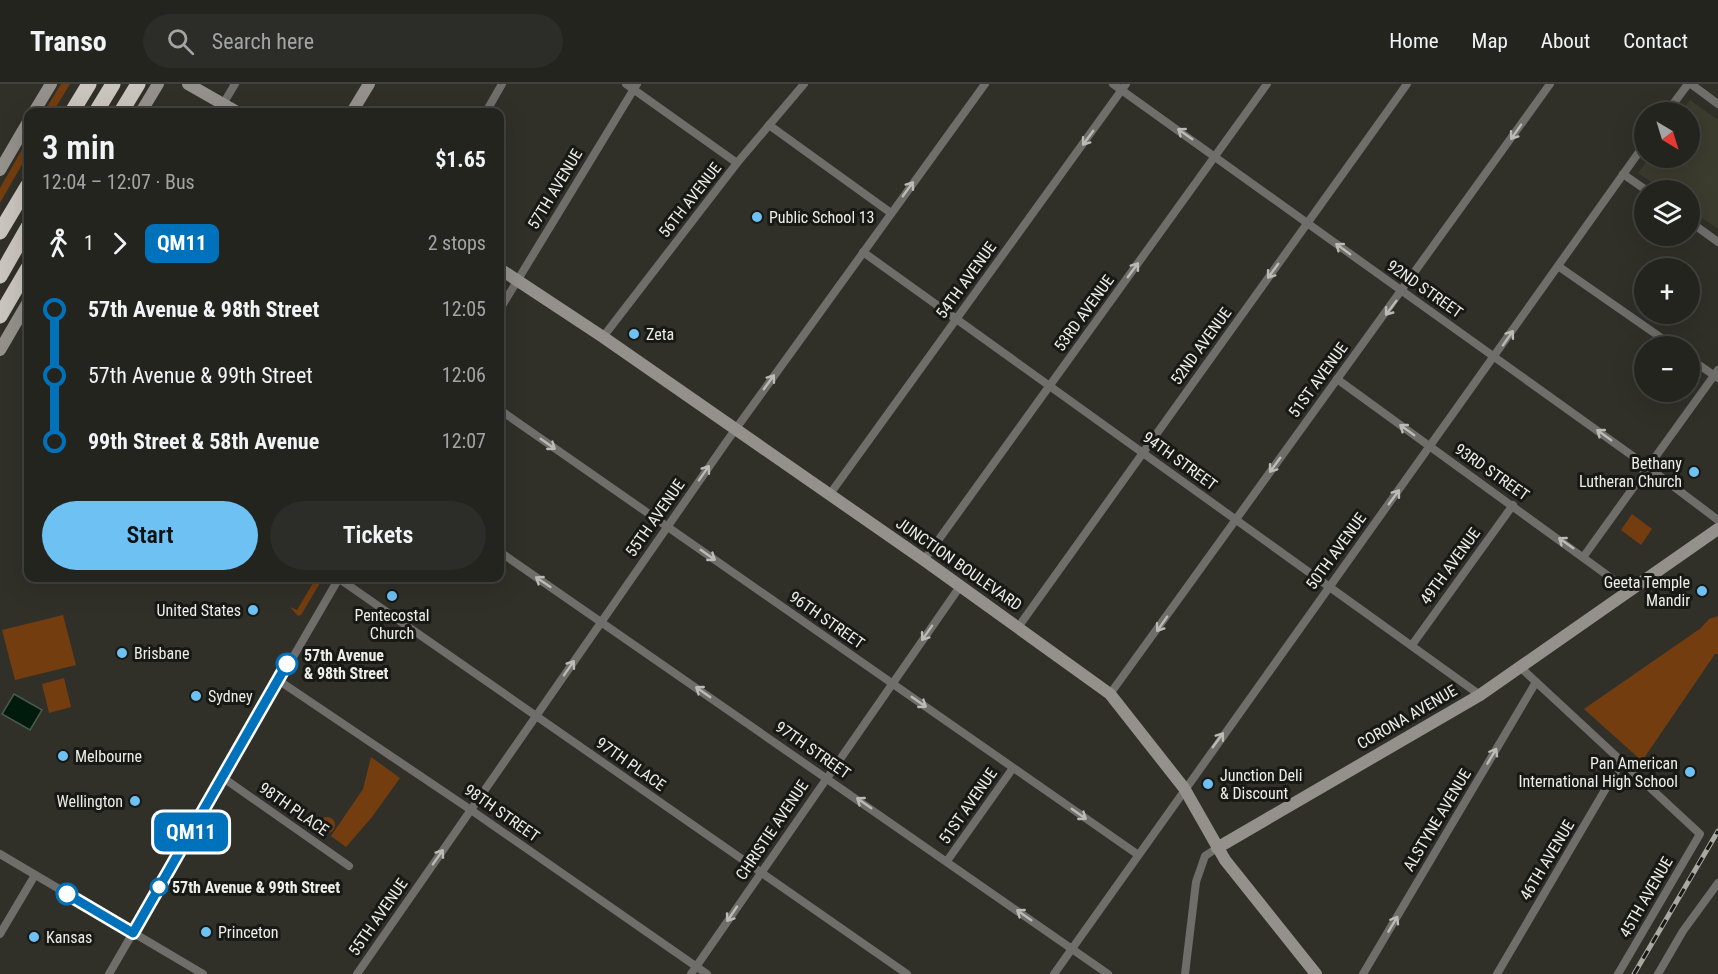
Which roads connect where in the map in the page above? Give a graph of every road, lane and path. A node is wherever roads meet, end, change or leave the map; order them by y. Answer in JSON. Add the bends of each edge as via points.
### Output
{"nodes":[{"id":1,"x":51,"y":84,"type":"edge"},
{"id":2,"x":89,"y":84,"type":"edge"},
{"id":3,"x":158,"y":84,"type":"edge"},
{"id":4,"x":188,"y":84,"type":"edge"},
{"id":5,"x":235,"y":84,"type":"edge"},
{"id":6,"x":369,"y":84,"type":"edge"},
{"id":7,"x":502,"y":84,"type":"edge"},
{"id":8,"x":804,"y":84,"type":"edge"},
{"id":9,"x":985,"y":84,"type":"edge"},
{"id":10,"x":1113,"y":84,"type":"edge"},
{"id":11,"x":1267,"y":84,"type":"edge"},
{"id":12,"x":1407,"y":84,"type":"edge"},
{"id":13,"x":1550,"y":84,"type":"edge"},
{"id":14,"x":1689,"y":84,"type":"edge"},
{"id":15,"x":632,"y":86,"type":"edge"},
{"id":16,"x":1124,"y":87,"type":"edge"},
{"id":17,"x":111,"y":88,"type":"edge"},
{"id":18,"x":136,"y":88,"type":"edge"},
{"id":19,"x":1675,"y":102,"type":"edge"},
{"id":20,"x":223,"y":104,"type":"junction"},
{"id":21,"x":1718,"y":104,"type":"edge"},
{"id":22,"x":36,"y":108,"type":"edge"},
{"id":23,"x":74,"y":108,"type":"edge"},
{"id":24,"x":98,"y":108,"type":"edge"},
{"id":25,"x":124,"y":108,"type":"edge"},
{"id":26,"x":143,"y":108,"type":"edge"},
{"id":27,"x":230,"y":108,"type":"edge"},
{"id":28,"x":354,"y":108,"type":"edge"},
{"id":29,"x":488,"y":108,"type":"edge"},
{"id":30,"x":769,"y":125,"type":"junction"},
{"id":31,"x":24,"y":129,"type":"edge"},
{"id":32,"x":1216,"y":157,"type":"junction"},
{"id":33,"x":1634,"y":159,"type":"edge"},
{"id":34,"x":737,"y":163,"type":"junction"},
{"id":35,"x":0,"y":170,"type":"edge"},
{"id":36,"x":1623,"y":174,"type":"junction"},
{"id":37,"x":1634,"y":182,"type":"edge"},
{"id":38,"x":24,"y":192,"type":"edge"},
{"id":39,"x":891,"y":213,"type":"junction"},
{"id":40,"x":1307,"y":223,"type":"junction"},
{"id":41,"x":1700,"y":229,"type":"edge"},
{"id":42,"x":0,"y":232,"type":"edge"},
{"id":43,"x":24,"y":234,"type":"edge"},
{"id":44,"x":1718,"y":242,"type":"edge"},
{"id":45,"x":862,"y":252,"type":"junction"},
{"id":46,"x":1558,"y":266,"type":"junction"},
{"id":47,"x":504,"y":271,"type":"edge"},
{"id":48,"x":24,"y":275,"type":"edge"},
{"id":49,"x":0,"y":276,"type":"edge"},
{"id":50,"x":517,"y":279,"type":"junction"},
{"id":51,"x":1402,"y":292,"type":"junction"},
{"id":52,"x":504,"y":302,"type":"edge"},
{"id":53,"x":24,"y":309,"type":"edge"},
{"id":54,"x":0,"y":316,"type":"edge"},
{"id":55,"x":956,"y":319,"type":"junction"},
{"id":56,"x":1659,"y":336,"type":"edge"},
{"id":57,"x":603,"y":337,"type":"junction"},
{"id":58,"x":0,"y":350,"type":"edge"},
{"id":59,"x":1495,"y":357,"type":"junction"},
{"id":60,"x":1700,"y":365,"type":"edge"},
{"id":61,"x":1717,"y":375,"type":"edge"},
{"id":62,"x":1337,"y":379,"type":"junction"},
{"id":63,"x":1049,"y":386,"type":"junction"},
{"id":64,"x":504,"y":413,"type":"edge"},
{"id":65,"x":735,"y":429,"type":"junction"},
{"id":66,"x":1430,"y":447,"type":"junction"},
{"id":67,"x":1143,"y":453,"type":"junction"},
{"id":68,"x":1648,"y":467,"type":"junction"},
{"id":69,"x":830,"y":494,"type":"junction"},
{"id":70,"x":1512,"y":506,"type":"junction"},
{"id":71,"x":1236,"y":520,"type":"junction"},
{"id":72,"x":1718,"y":520,"type":"edge"},
{"id":73,"x":667,"y":527,"type":"junction"},
{"id":74,"x":1718,"y":529,"type":"edge"},
{"id":75,"x":504,"y":555,"type":"edge"},
{"id":76,"x":1584,"y":556,"type":"junction"},
{"id":77,"x":924,"y":560,"type":"junction"},
{"id":78,"x":337,"y":582,"type":"edge"},
{"id":79,"x":345,"y":582,"type":"edge"},
{"id":80,"x":961,"y":585,"type":"junction"},
{"id":81,"x":1329,"y":586,"type":"junction"},
{"id":82,"x":1629,"y":591,"type":"junction"},
{"id":83,"x":601,"y":621,"type":"junction"},
{"id":84,"x":1019,"y":626,"type":"junction"},
{"id":85,"x":1412,"y":645,"type":"junction"},
{"id":86,"x":1520,"y":667,"type":"junction"},
{"id":87,"x":278,"y":680,"type":"junction"},
{"id":88,"x":1536,"y":682,"type":"junction"},
{"id":89,"x":892,"y":683,"type":"junction"},
{"id":90,"x":1110,"y":694,"type":"junction"},
{"id":91,"x":1480,"y":695,"type":"junction"},
{"id":92,"x":536,"y":716,"type":"junction"},
{"id":93,"x":1622,"y":761,"type":"junction"},
{"id":94,"x":1013,"y":768,"type":"junction"},
{"id":95,"x":222,"y":777,"type":"junction"},
{"id":96,"x":825,"y":777,"type":"junction"},
{"id":97,"x":1184,"y":788,"type":"junction"},
{"id":98,"x":471,"y":810,"type":"junction"},
{"id":99,"x":1217,"y":848,"type":"junction"},
{"id":100,"x":0,"y":854,"type":"edge"},
{"id":101,"x":1137,"y":854,"type":"junction"},
{"id":102,"x":947,"y":861,"type":"junction"},
{"id":103,"x":349,"y":866,"type":"dead end"},
{"id":104,"x":761,"y":873,"type":"junction"},
{"id":105,"x":35,"y":874,"type":"junction"},
{"id":106,"x":1718,"y":883,"type":"edge"},
{"id":107,"x":133,"y":933,"type":"junction"},
{"id":108,"x":0,"y":934,"type":"edge"},
{"id":109,"x":1072,"y":948,"type":"junction"},
{"id":110,"x":694,"y":970,"type":"edge"},
{"id":111,"x":109,"y":974,"type":"edge"},
{"id":112,"x":203,"y":974,"type":"edge"},
{"id":113,"x":357,"y":974,"type":"edge"},
{"id":114,"x":707,"y":974,"type":"edge"},
{"id":115,"x":907,"y":974,"type":"edge"},
{"id":116,"x":1054,"y":974,"type":"edge"},
{"id":117,"x":1108,"y":974,"type":"edge"},
{"id":118,"x":1185,"y":974,"type":"edge"},
{"id":119,"x":1316,"y":974,"type":"edge"},
{"id":120,"x":1363,"y":974,"type":"edge"},
{"id":121,"x":1497,"y":974,"type":"edge"},
{"id":122,"x":1618,"y":974,"type":"edge"},
{"id":123,"x":1658,"y":974,"type":"edge"}],
"edges":[{"from":1,"to":22,"type":"main road"},
{"from":2,"to":23,"type":"highway"},
{"from":3,"to":26,"type":"main road"},
{"from":4,"to":20,"type":"main road"},
{"from":5,"to":20,"type":"street"},
{"from":6,"to":28,"type":"main road"},
{"from":7,"to":29,"type":"street"},
{"from":8,"to":30,"type":"street","name":"56TH AVENUE"},
{"from":39,"to":9,"type":"street","name":"55TH AVENUE","one_way":true},
{"from":10,"to":16,"type":"street","name":"92ND STREET"},
{"from":11,"to":32,"type":"street","name":"53RD AVENUE"},
{"from":12,"to":40,"type":"street","name":"52ND AVENUE"},
{"from":13,"to":51,"type":"street","name":"51ST AVENUE","one_way":true},
{"from":14,"to":19,"type":"street"},
{"from":14,"to":21,"type":"street"},
{"from":15,"to":34,"type":"street"},
{"from":15,"to":50,"type":"street","name":"57TH AVENUE"},
{"from":32,"to":16,"type":"street","name":"92ND STREET","one_way":true},
{"from":16,"to":55,"type":"street","name":"54TH AVENUE","one_way":true},
{"from":17,"to":24,"type":"highway"},
{"from":18,"to":25,"type":"highway"},
{"from":20,"to":27,"type":"main road"},
{"from":30,"to":34,"type":"street","name":"56TH AVENUE"},
{"from":30,"to":39,"type":"street"},
{"from":31,"to":35,"type":"main road"},
{"from":32,"to":40,"type":"street","name":"92ND STREET"},
{"from":63,"to":32,"type":"street","name":"53RD AVENUE","one_way":true},
{"from":33,"to":36,"type":"street","name":"50TH AVENUE"},
{"from":34,"to":57,"type":"street","name":"56TH AVENUE"},
{"from":36,"to":37,"type":"street"},
{"from":36,"to":46,"type":"street","name":"50TH AVENUE"},
{"from":38,"to":42,"type":"highway"},
{"from":39,"to":45,"type":"street","name":"55TH AVENUE"},
{"from":51,"to":40,"type":"street","name":"92ND STREET","one_way":true},
{"from":40,"to":67,"type":"street","name":"52ND AVENUE","one_way":true},
{"from":41,"to":44,"type":"street"},
{"from":43,"to":49,"type":"highway"},
{"from":45,"to":55,"type":"street","name":"94TH STREET"},
{"from":65,"to":45,"type":"street","name":"55TH AVENUE","one_way":true},
{"from":46,"to":56,"type":"street"},
{"from":59,"to":46,"type":"street","name":"50TH AVENUE","one_way":true},
{"from":47,"to":50,"type":"main road","name":"JUNCTION BOULEVARD"},
{"from":48,"to":54,"type":"highway"},
{"from":50,"to":52,"type":"street","name":"57TH AVENUE"},
{"from":50,"to":57,"type":"main road","name":"JUNCTION BOULEVARD"},
{"from":51,"to":59,"type":"street","name":"92ND STREET"},
{"from":51,"to":62,"type":"street","name":"51ST AVENUE","one_way":true},
{"from":53,"to":58,"type":"main road"},
{"from":55,"to":63,"type":"street","name":"94TH STREET"},
{"from":55,"to":69,"type":"street","name":"54TH AVENUE"},
{"from":57,"to":65,"type":"main road","name":"JUNCTION BOULEVARD"},
{"from":59,"to":66,"type":"street","name":"50TH AVENUE"},
{"from":68,"to":59,"type":"street","name":"92ND STREET","one_way":true},
{"from":60,"to":61,"type":"street"},
{"from":61,"to":68,"type":"street"},
{"from":66,"to":62,"type":"street","name":"93RD STREET","one_way":true},
{"from":62,"to":71,"type":"street","name":"51ST AVENUE","one_way":true},
{"from":63,"to":67,"type":"street","name":"94TH STREET"},
{"from":63,"to":77,"type":"street","name":"53RD AVENUE"},
{"from":64,"to":73,"type":"street","name":"96TH STREET","one_way":true},
{"from":65,"to":69,"type":"main road","name":"JUNCTION BOULEVARD"},
{"from":73,"to":65,"type":"street","name":"55TH AVENUE","one_way":true},
{"from":66,"to":70,"type":"street","name":"93RD STREET"},
{"from":81,"to":66,"type":"street","name":"50TH AVENUE","one_way":true},
{"from":67,"to":71,"type":"street","name":"94TH STREET"},
{"from":67,"to":84,"type":"street","name":"52ND AVENUE"},
{"from":68,"to":72,"type":"street","name":"92ND STREET"},
{"from":68,"to":76,"type":"street"},
{"from":69,"to":77,"type":"main road","name":"JUNCTION BOULEVARD"},
{"from":76,"to":70,"type":"street","name":"93RD STREET","one_way":true},
{"from":70,"to":85,"type":"street","name":"49TH AVENUE"},
{"from":71,"to":81,"type":"street","name":"94TH STREET"},
{"from":71,"to":90,"type":"street","name":"51ST AVENUE","one_way":true},
{"from":73,"to":83,"type":"street","name":"55TH AVENUE"},
{"from":73,"to":89,"type":"street","name":"96TH STREET","one_way":true},
{"from":74,"to":82,"type":"main road","name":"CORONA AVENUE"},
{"from":83,"to":75,"type":"street","name":"97TH STREET","one_way":true},
{"from":76,"to":82,"type":"street","name":"93RD STREET"},
{"from":77,"to":80,"type":"main road","name":"JUNCTION BOULEVARD"},
{"from":78,"to":87,"type":"street"},
{"from":79,"to":92,"type":"street","name":"97TH PLACE"},
{"from":80,"to":84,"type":"main road","name":"JUNCTION BOULEVARD"},
{"from":80,"to":89,"type":"street","name":"CHRISTIE AVENUE","one_way":true},
{"from":81,"to":85,"type":"street","name":"94TH STREET"},
{"from":97,"to":81,"type":"street","name":"50TH AVENUE","one_way":true},
{"from":82,"to":86,"type":"main road","name":"CORONA AVENUE"},
{"from":92,"to":83,"type":"street","name":"55TH AVENUE","one_way":true},
{"from":96,"to":83,"type":"street","name":"97TH STREET","one_way":true},
{"from":84,"to":90,"type":"main road","name":"JUNCTION BOULEVARD"},
{"from":85,"to":91,"type":"street","name":"94TH STREET"},
{"from":86,"to":88,"type":"street"},
{"from":86,"to":91,"type":"main road","name":"CORONA AVENUE"},
{"from":87,"to":95,"type":"street"},
{"from":87,"to":98,"type":"street","name":"98TH STREET"},
{"from":88,"to":93,"type":"street"},
{"from":120,"to":88,"type":"street","name":"ALSTYNE AVENUE","one_way":true},
{"from":89,"to":94,"type":"street","name":"96TH STREET","one_way":true},
{"from":89,"to":96,"type":"street","name":"CHRISTIE AVENUE"},
{"from":90,"to":97,"type":"main road","name":"JUNCTION BOULEVARD"},
{"from":91,"to":99,"type":"main road","name":"CORONA AVENUE"},
{"from":92,"to":98,"type":"street","name":"55TH AVENUE"},
{"from":92,"to":104,"type":"street","name":"97TH PLACE"},
{"from":93,"to":121,"type":"street","name":"46TH AVENUE"},
{"from":93,"to":122,"type":"street","name":"45TH AVENUE","via":[[1700,834]]},
{"from":94,"to":101,"type":"street","name":"96TH STREET","one_way":true},
{"from":94,"to":102,"type":"street","name":"51ST AVENUE"},
{"from":95,"to":103,"type":"street","name":"98TH PLACE"},
{"from":95,"to":107,"type":"street"},
{"from":102,"to":96,"type":"street","name":"97TH STREET","one_way":true},
{"from":96,"to":104,"type":"street","name":"CHRISTIE AVENUE"},
{"from":97,"to":99,"type":"main road","name":"JUNCTION BOULEVARD"},
{"from":97,"to":101,"type":"street","name":"50TH AVENUE"},
{"from":98,"to":110,"type":"street","name":"98TH STREET"},
{"from":113,"to":98,"type":"street","name":"55TH AVENUE","one_way":true},
{"from":99,"to":118,"type":"street","name":"CORONA AVENUE","via":[[1205,856],[1196,882]]},
{"from":99,"to":119,"type":"main road","name":"JUNCTION BOULEVARD"},
{"from":100,"to":105,"type":"street"},
{"from":101,"to":109,"type":"street","name":"50TH AVENUE"},
{"from":109,"to":102,"type":"street","name":"97TH STREET","one_way":true},
{"from":104,"to":110,"type":"street","name":"CHRISTIE AVENUE","one_way":true},
{"from":104,"to":115,"type":"street","name":"97TH PLACE"},
{"from":105,"to":107,"type":"street"},
{"from":105,"to":108,"type":"street"},
{"from":106,"to":123,"type":"street"},
{"from":107,"to":111,"type":"street"},
{"from":107,"to":112,"type":"street"},
{"from":109,"to":116,"type":"street","name":"50TH AVENUE"},
{"from":109,"to":117,"type":"street","name":"97TH STREET"},
{"from":110,"to":114,"type":"street","name":"98TH STREET"}]}
